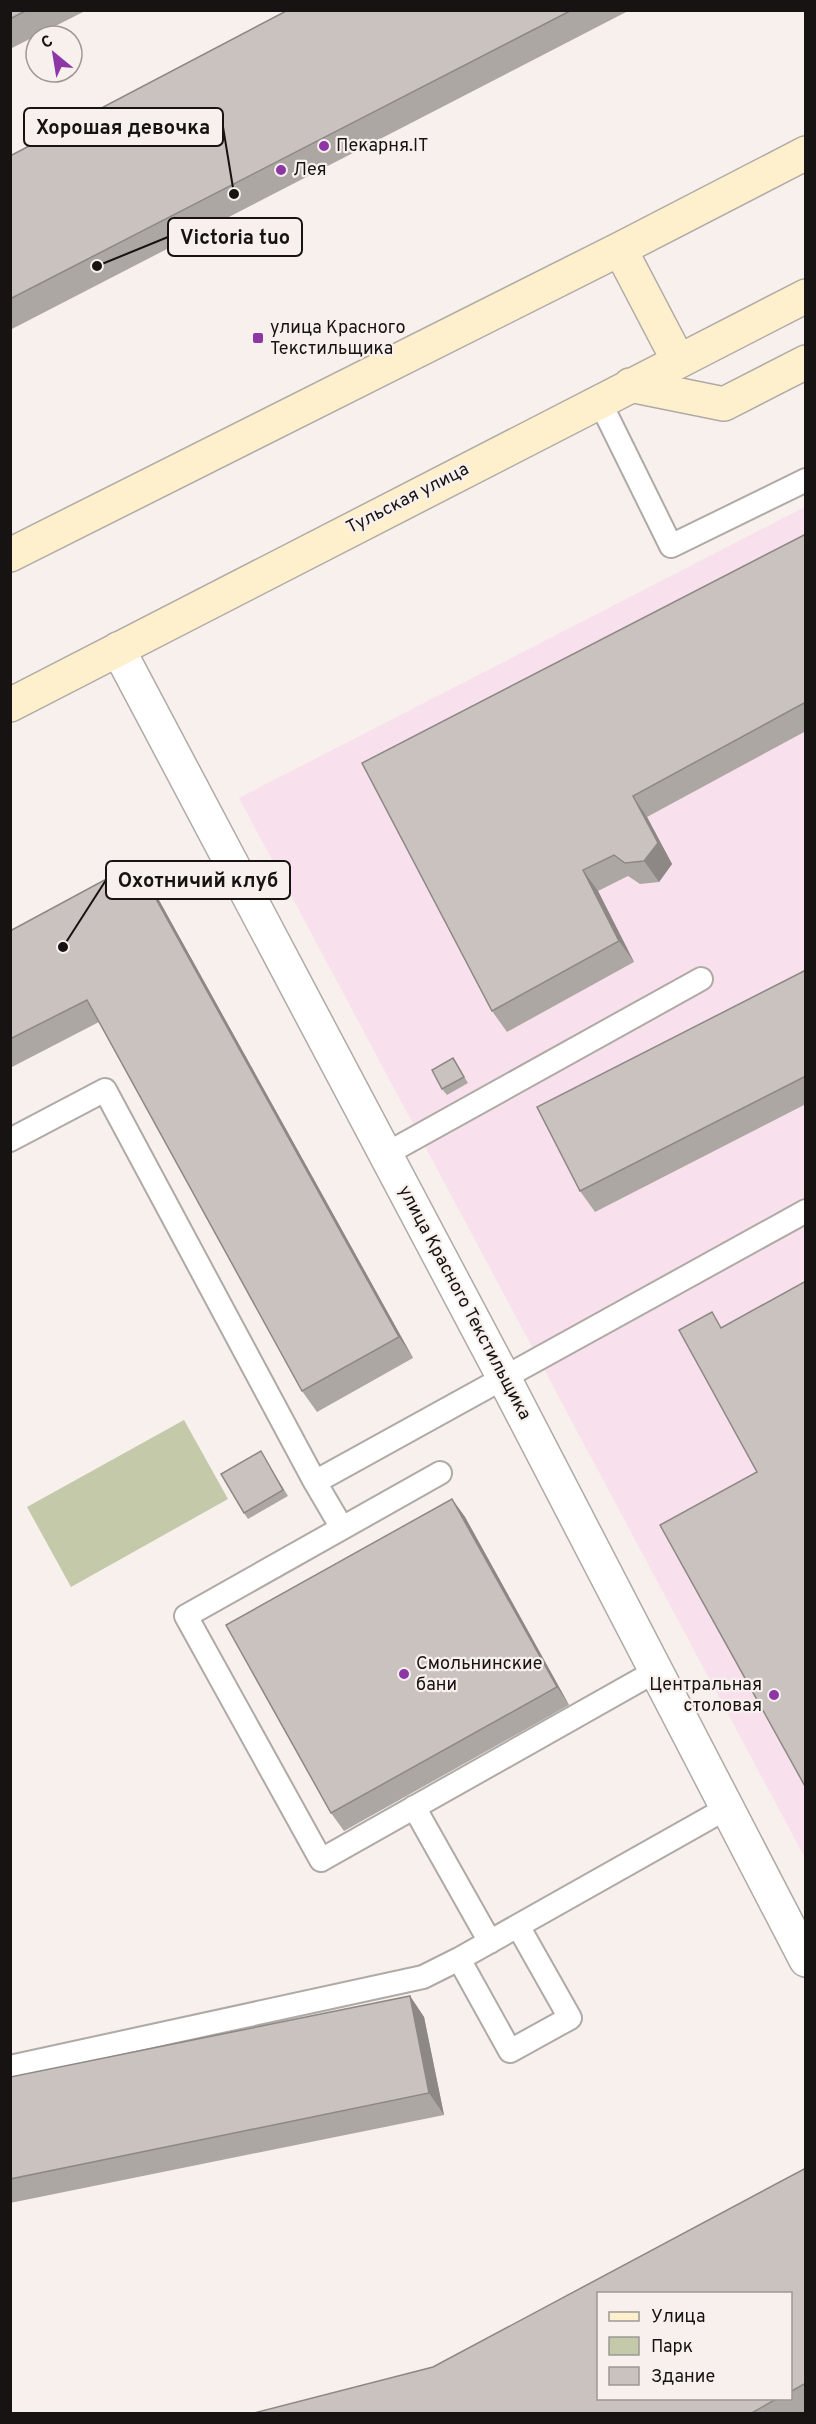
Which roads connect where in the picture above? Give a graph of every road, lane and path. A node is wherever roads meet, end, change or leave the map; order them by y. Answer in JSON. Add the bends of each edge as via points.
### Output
{"nodes":[{"id":1,"x":806,"y":153,"type":"edge"},
{"id":2,"x":620,"y":249,"type":"junction"},
{"id":3,"x":806,"y":296,"type":"edge"},
{"id":4,"x":678,"y":360,"type":"junction"},
{"id":5,"x":806,"y":363,"type":"edge"},
{"id":6,"x":630,"y":385,"type":"junction"},
{"id":7,"x":599,"y":400,"type":"junction"},
{"id":8,"x":806,"y":480,"type":"edge"},
{"id":9,"x":10,"y":555,"type":"edge"},
{"id":10,"x":118,"y":649,"type":"junction"},
{"id":11,"x":10,"y":705,"type":"edge"},
{"id":12,"x":701,"y":979,"type":"dead end"},
{"id":13,"x":10,"y":1140,"type":"edge"},
{"id":14,"x":386,"y":1154,"type":"junction"},
{"id":15,"x":806,"y":1211,"type":"edge"},
{"id":16,"x":504,"y":1378,"type":"junction"},
{"id":17,"x":440,"y":1473,"type":"dead end"},
{"id":18,"x":315,"y":1482,"type":"junction"},
{"id":19,"x":342,"y":1528,"type":"junction"},
{"id":20,"x":656,"y":1671,"type":"junction"},
{"id":21,"x":414,"y":1807,"type":"junction"},
{"id":22,"x":727,"y":1808,"type":"junction"},
{"id":23,"x":518,"y":1926,"type":"junction"},
{"id":24,"x":490,"y":1942,"type":"junction"},
{"id":25,"x":459,"y":1959,"type":"junction"},
{"id":26,"x":806,"y":1960,"type":"edge"},
{"id":27,"x":10,"y":2067,"type":"edge"}],
"edges":[{"from":1,"to":2,"type":"main road"},
{"from":2,"to":4,"type":"main road"},
{"from":2,"to":9,"type":"main road"},
{"from":3,"to":4,"type":"main road","name":"Тульская улица"},
{"from":4,"to":6,"type":"main road","name":"Тульская улица"},
{"from":5,"to":6,"type":"main road","via":[[724,404]]},
{"from":6,"to":7,"type":"main road","name":"Тульская улица"},
{"from":7,"to":8,"type":"lane","via":[[672,546]]},
{"from":7,"to":10,"type":"main road","name":"Тульская улица"},
{"from":10,"to":11,"type":"main road","name":"Тульская улица"},
{"from":10,"to":14,"type":"street","name":"улица Красного Текстильщика"},
{"from":12,"to":14,"type":"lane"},
{"from":13,"to":18,"type":"lane","via":[[105,1090]]},
{"from":14,"to":16,"type":"street","name":"улица Красного Текстильщика"},
{"from":15,"to":16,"type":"lane"},
{"from":16,"to":18,"type":"lane"},
{"from":16,"to":20,"type":"street","name":"улица Красного Текстильщика"},
{"from":17,"to":19,"type":"lane"},
{"from":18,"to":19,"type":"lane"},
{"from":19,"to":21,"type":"lane","via":[[186,1616],[321,1860]]},
{"from":20,"to":21,"type":"lane"},
{"from":20,"to":22,"type":"street","name":"улица Красного Текстильщика"},
{"from":21,"to":24,"type":"lane"},
{"from":22,"to":23,"type":"lane"},
{"from":22,"to":26,"type":"street","name":"улица Красного Текстильщика"},
{"from":23,"to":24,"type":"lane"},
{"from":23,"to":25,"type":"lane","via":[[570,2018],[510,2051]]},
{"from":24,"to":25,"type":"lane"},
{"from":25,"to":27,"type":"lane","via":[[423,1977]]}]}
